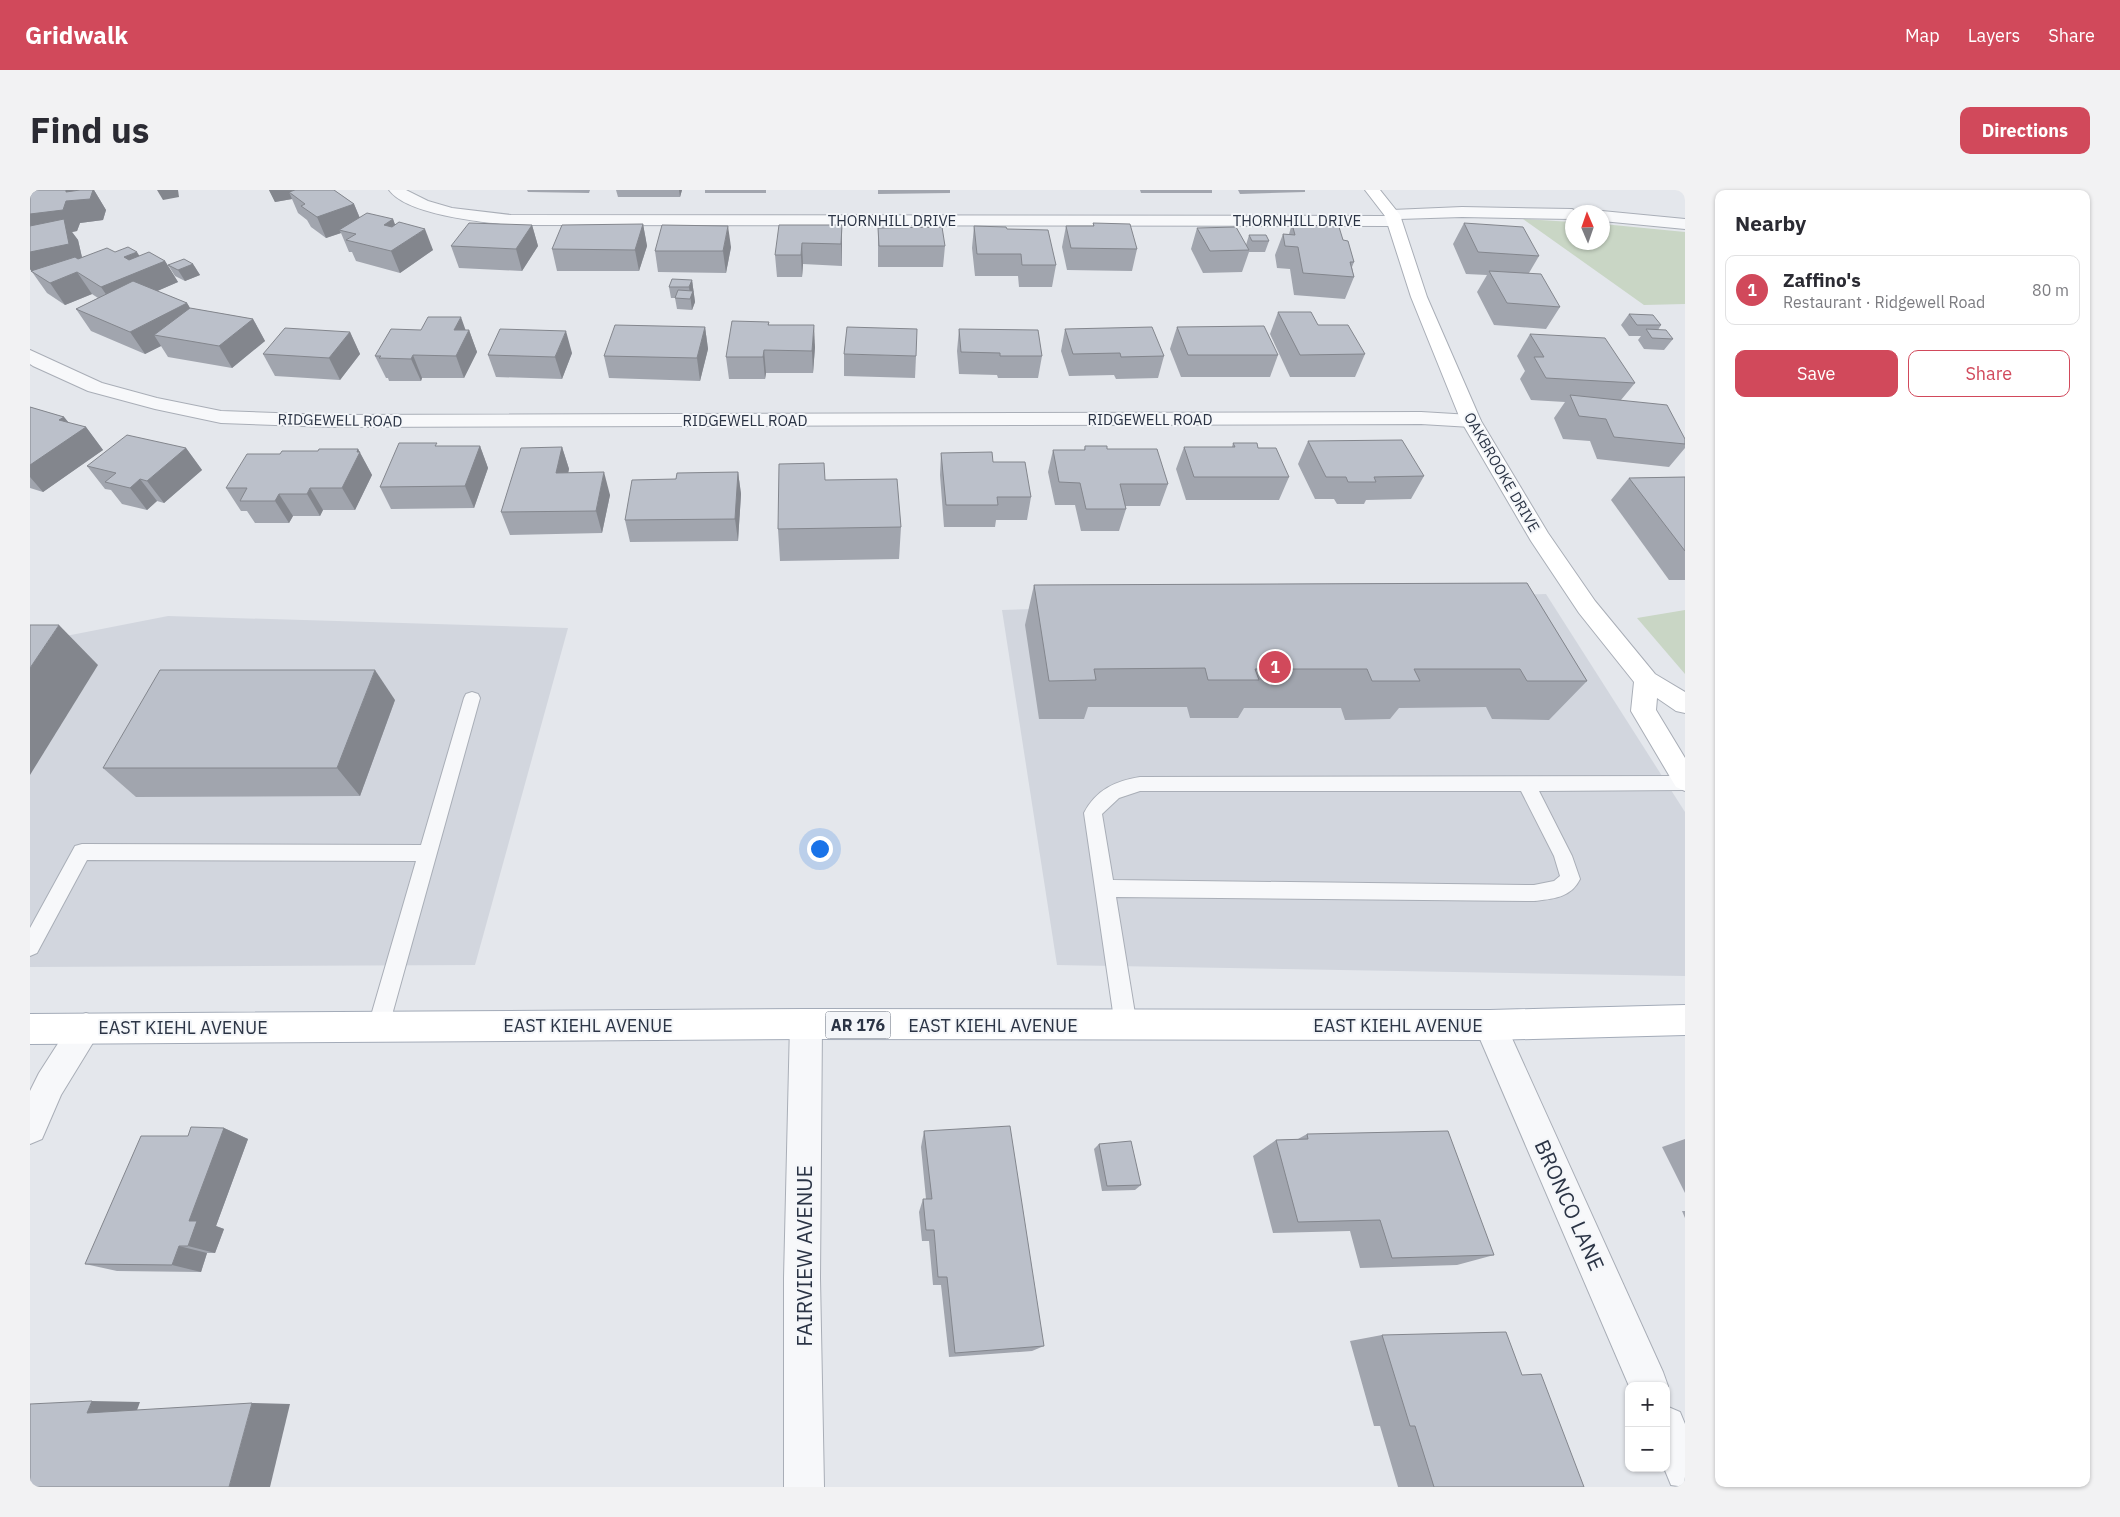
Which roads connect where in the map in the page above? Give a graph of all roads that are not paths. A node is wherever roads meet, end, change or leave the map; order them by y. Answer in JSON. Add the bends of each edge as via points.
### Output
{"nodes":[{"id":1,"x":396,"y":190,"type":"edge"},
{"id":2,"x":1372,"y":190,"type":"edge"},
{"id":3,"x":1565,"y":214,"type":"edge"},
{"id":4,"x":1610,"y":217,"type":"edge"},
{"id":5,"x":1393,"y":218,"type":"junction"},
{"id":6,"x":1685,"y":224,"type":"edge"},
{"id":7,"x":30,"y":355,"type":"edge"},
{"id":8,"x":1471,"y":421,"type":"junction"},
{"id":9,"x":1646,"y":680,"type":"junction"},
{"id":10,"x":472,"y":698,"type":"dead end"},
{"id":11,"x":1685,"y":704,"type":"edge"},
{"id":12,"x":1685,"y":782,"type":"edge"},
{"id":13,"x":1527,"y":784,"type":"junction"},
{"id":14,"x":428,"y":853,"type":"junction"},
{"id":15,"x":1104,"y":888,"type":"junction"},
{"id":16,"x":30,"y":946,"type":"edge"},
{"id":17,"x":1685,"y":1020,"type":"edge"},
{"id":18,"x":806,"y":1024,"type":"junction"},
{"id":19,"x":1490,"y":1025,"type":"junction"},
{"id":20,"x":379,"y":1026,"type":"junction"},
{"id":21,"x":1126,"y":1026,"type":"junction"},
{"id":22,"x":86,"y":1028,"type":"junction"},
{"id":23,"x":30,"y":1029,"type":"edge"},
{"id":24,"x":30,"y":1127,"type":"edge"},
{"id":25,"x":1647,"y":1382,"type":"edge"},
{"id":26,"x":1666,"y":1427,"type":"edge"},
{"id":27,"x":1685,"y":1471,"type":"edge"},
{"id":28,"x":804,"y":1487,"type":"edge"}],
"edges":[{"from":1,"to":5,"type":"street","name":"THORNHILL DRIVE","via":[[420,203],[450,212],[511,220]]},
{"from":2,"to":5,"type":"main road","name":"OAKBROOKE DRIVE"},
{"from":3,"to":5,"type":"street","name":"THORNHILL DRIVE","via":[[1462,212]]},
{"from":4,"to":6,"type":"street"},
{"from":5,"to":8,"type":"main road","name":"OAKBROOKE DRIVE","via":[[1419,297]]},
{"from":7,"to":8,"type":"street","name":"RIDGEWELL ROAD","via":[[95,387],[221,417],[332,421],[1421,418]]},
{"from":8,"to":9,"type":"main road","name":"OAKBROOKE DRIVE","via":[[1571,584]]},
{"from":9,"to":11,"type":"main road","name":"OAKBROOKE DRIVE"},
{"from":9,"to":12,"type":"main road","via":[[1643,710]]},
{"from":10,"to":14,"type":"lane"},
{"from":12,"to":13,"type":"lane"},
{"from":13,"to":15,"type":"lane","via":[[1124,786],[1100,801],[1093,813]]},
{"from":13,"to":15,"type":"lane","via":[[1563,856],[1570,879],[1559,889],[1534,893]]},
{"from":14,"to":16,"type":"lane","via":[[82,852]]},
{"from":14,"to":20,"type":"lane"},
{"from":15,"to":21,"type":"lane"},
{"from":17,"to":19,"type":"main road","name":"EAST KIEHL AVENUE","number":"AR 176"},
{"from":18,"to":20,"type":"main road","name":"EAST KIEHL AVENUE","number":"AR 176"},
{"from":18,"to":21,"type":"main road","name":"EAST KIEHL AVENUE","number":"AR 176"},
{"from":18,"to":28,"type":"street","name":"FAIRVIEW AVENUE","via":[[802,1278]]},
{"from":19,"to":21,"type":"main road","name":"EAST KIEHL AVENUE","number":"AR 176"},
{"from":19,"to":25,"type":"street","name":"BRONCO LANE"},
{"from":20,"to":22,"type":"main road","name":"EAST KIEHL AVENUE","number":"AR 176"},
{"from":22,"to":23,"type":"main road","name":"EAST KIEHL AVENUE","number":"AR 176"},
{"from":22,"to":24,"type":"street","via":[[50,1084]]},
{"from":26,"to":27,"type":"street"}]}
